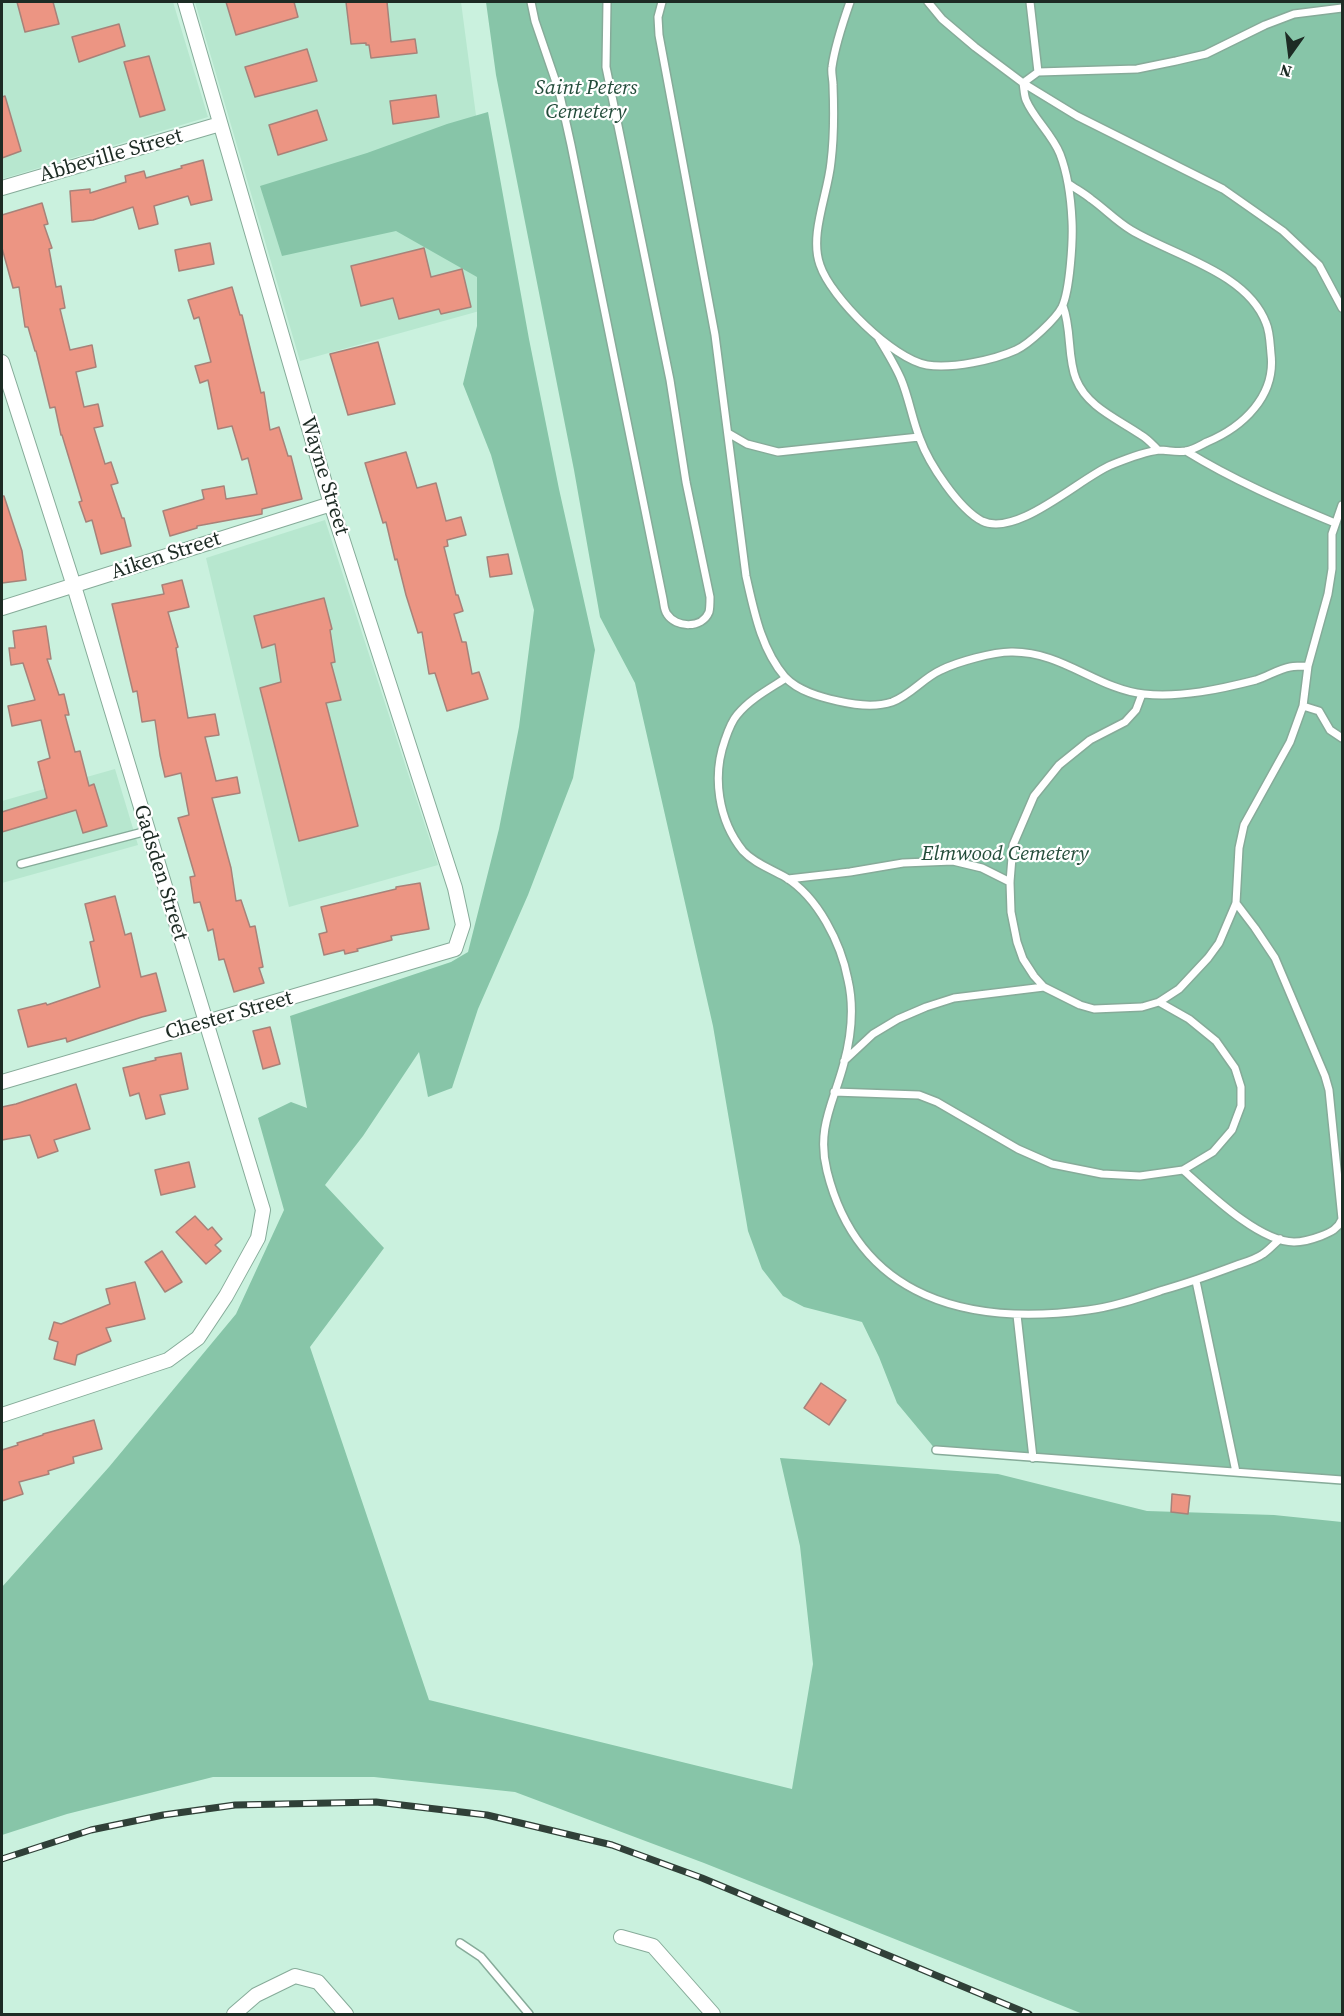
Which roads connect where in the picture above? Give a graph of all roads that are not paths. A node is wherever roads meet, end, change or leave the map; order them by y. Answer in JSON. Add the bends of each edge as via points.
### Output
{"nodes":[{"id":1,"x":185,"y":2,"type":"edge"},
{"id":2,"x":531,"y":2,"type":"edge"},
{"id":3,"x":607,"y":2,"type":"edge"},
{"id":4,"x":662,"y":2,"type":"edge"},
{"id":5,"x":850,"y":2,"type":"edge"},
{"id":6,"x":928,"y":2,"type":"edge"},
{"id":7,"x":1030,"y":2,"type":"edge"},
{"id":8,"x":1342,"y":8,"type":"edge"},
{"id":9,"x":1038,"y":72,"type":"junction"},
{"id":10,"x":1023,"y":82,"type":"junction"},
{"id":11,"x":220,"y":124,"type":"junction"},
{"id":12,"x":1069,"y":184,"type":"junction"},
{"id":13,"x":2,"y":188,"type":"edge"},
{"id":14,"x":1062,"y":306,"type":"junction"},
{"id":15,"x":1342,"y":308,"type":"edge"},
{"id":16,"x":876,"y":335,"type":"junction"},
{"id":17,"x":2,"y":362,"type":"edge"},
{"id":18,"x":728,"y":433,"type":"junction"},
{"id":19,"x":919,"y":437,"type":"junction"},
{"id":20,"x":1158,"y":450,"type":"junction"},
{"id":21,"x":1186,"y":451,"type":"junction"},
{"id":22,"x":331,"y":504,"type":"junction"},
{"id":23,"x":1342,"y":505,"type":"edge"},
{"id":24,"x":1335,"y":523,"type":"junction"},
{"id":25,"x":74,"y":586,"type":"junction"},
{"id":26,"x":2,"y":608,"type":"edge"},
{"id":27,"x":1308,"y":666,"type":"junction"},
{"id":28,"x":786,"y":678,"type":"junction"},
{"id":29,"x":1142,"y":694,"type":"junction"},
{"id":30,"x":1303,"y":706,"type":"junction"},
{"id":31,"x":1342,"y":738,"type":"edge"},
{"id":32,"x":147,"y":831,"type":"junction"},
{"id":33,"x":21,"y":864,"type":"dead end"},
{"id":34,"x":788,"y":879,"type":"junction"},
{"id":35,"x":1010,"y":882,"type":"junction"},
{"id":36,"x":1236,"y":903,"type":"junction"},
{"id":37,"x":456,"y":949,"type":"joint"},
{"id":38,"x":1044,"y":987,"type":"junction"},
{"id":39,"x":1159,"y":1002,"type":"junction"},
{"id":40,"x":205,"y":1023,"type":"junction"},
{"id":41,"x":844,"y":1061,"type":"junction"},
{"id":42,"x":2,"y":1082,"type":"edge"},
{"id":43,"x":834,"y":1092,"type":"junction"},
{"id":44,"x":1183,"y":1170,"type":"junction"},
{"id":45,"x":1342,"y":1219,"type":"edge"},
{"id":46,"x":1280,"y":1239,"type":"junction"},
{"id":47,"x":1196,"y":1281,"type":"junction"},
{"id":48,"x":1017,"y":1315,"type":"junction"},
{"id":49,"x":2,"y":1414,"type":"edge"},
{"id":50,"x":936,"y":1450,"type":"dead end"},
{"id":51,"x":1033,"y":1458,"type":"junction"},
{"id":52,"x":1236,"y":1472,"type":"junction"},
{"id":53,"x":1342,"y":1480,"type":"edge"},
{"id":54,"x":621,"y":1937,"type":"dead end"},
{"id":55,"x":460,"y":1943,"type":"dead end"},
{"id":56,"x":234,"y":2014,"type":"edge"},
{"id":57,"x":346,"y":2014,"type":"edge"},
{"id":58,"x":529,"y":2014,"type":"edge"},
{"id":59,"x":713,"y":2014,"type":"edge"}],
"edges":[{"from":1,"to":11,"type":"street","name":"Wayne Street"},
{"from":2,"to":3,"type":"lane","via":[[571,145],[663,600],[672,620],[685,625],[704,619],[710,611],[710,597],[608,77]]},
{"from":4,"to":18,"type":"lane","via":[[659,35],[715,335]]},
{"from":5,"to":16,"type":"lane","via":[[832,68],[831,162],[818,228],[819,262],[825,278]]},
{"from":6,"to":10,"type":"lane","via":[[975,47]]},
{"from":7,"to":9,"type":"lane"},
{"from":8,"to":9,"type":"lane","via":[[1294,14],[1206,54],[1166,63],[1137,69]]},
{"from":9,"to":10,"type":"lane"},
{"from":10,"to":12,"type":"lane","via":[[1025,100],[1060,153]]},
{"from":10,"to":15,"type":"lane","via":[[1077,116],[1202,177],[1240,200],[1283,231],[1319,265]]},
{"from":11,"to":13,"type":"street","name":"Abbeville Street"},
{"from":11,"to":22,"type":"street","name":"Wayne Street"},
{"from":12,"to":14,"type":"lane","via":[[1071,240]]},
{"from":12,"to":21,"type":"lane","via":[[1130,230],[1226,279],[1257,306],[1266,322],[1272,357],[1264,394],[1252,412],[1226,435]]},
{"from":14,"to":16,"type":"lane","via":[[1019,349],[982,360],[927,364],[912,360]]},
{"from":14,"to":20,"type":"lane","via":[[1072,365],[1081,390]]},
{"from":16,"to":19,"type":"lane","via":[[900,376]]},
{"from":17,"to":25,"type":"street","name":"Gadsden Street"},
{"from":18,"to":19,"type":"lane","via":[[762,450],[778,452]]},
{"from":18,"to":28,"type":"lane","via":[[754,612],[763,640]]},
{"from":19,"to":20,"type":"lane","via":[[960,502],[975,516],[992,524],[1017,520],[1109,466]]},
{"from":20,"to":21,"type":"lane"},
{"from":21,"to":24,"type":"lane","via":[[1260,491]]},
{"from":22,"to":25,"type":"street","name":"Aiken Street"},
{"from":22,"to":37,"type":"street","name":"Wayne Street","via":[[455,888],[463,925]]},
{"from":23,"to":24,"type":"lane"},
{"from":24,"to":27,"type":"lane","via":[[1328,594]]},
{"from":25,"to":26,"type":"street","name":"Aiken Street"},
{"from":25,"to":32,"type":"street","name":"Gadsden Street"},
{"from":27,"to":29,"type":"lane","via":[[1290,667],[1253,681],[1192,694]]},
{"from":27,"to":30,"type":"lane"},
{"from":28,"to":29,"type":"lane","via":[[815,695],[875,705],[905,695],[940,670],[992,654],[1026,652],[1047,656]]},
{"from":28,"to":34,"type":"lane","via":[[735,716],[717,771],[723,810],[744,853]]},
{"from":29,"to":35,"type":"lane","via":[[1136,710],[1125,722],[1076,750],[1034,796],[1013,845]]},
{"from":30,"to":31,"type":"lane","via":[[1319,711],[1330,730]]},
{"from":30,"to":36,"type":"lane","via":[[1290,742],[1244,825]]},
{"from":32,"to":33,"type":"lane"},
{"from":32,"to":40,"type":"street","name":"Gadsden Street"},
{"from":34,"to":35,"type":"lane","via":[[953,861],[982,868]]},
{"from":34,"to":41,"type":"lane","via":[[811,899],[843,960],[851,1006]]},
{"from":35,"to":38,"type":"lane","via":[[1017,942],[1023,959]]},
{"from":36,"to":39,"type":"lane","via":[[1208,958],[1179,989]]},
{"from":36,"to":45,"type":"lane","via":[[1275,958],[1327,1083]]},
{"from":37,"to":40,"type":"street","name":"Chester Street"},
{"from":38,"to":39,"type":"lane","via":[[1094,1009]]},
{"from":38,"to":41,"type":"lane","via":[[954,998],[926,1007],[873,1034]]},
{"from":39,"to":44,"type":"lane","via":[[1216,1041],[1235,1068],[1241,1087],[1232,1130],[1213,1152]]},
{"from":40,"to":42,"type":"street","name":"Chester Street"},
{"from":40,"to":49,"type":"street","name":"Gadsden Street","via":[[263,1210],[258,1238],[198,1338],[168,1360]]},
{"from":41,"to":43,"type":"lane"},
{"from":43,"to":44,"type":"lane","via":[[920,1095],[1052,1164],[1102,1174],[1140,1176]]},
{"from":43,"to":48,"type":"lane","via":[[823,1132],[823,1153],[835,1197],[857,1241],[876,1263],[916,1291],[971,1310]]},
{"from":44,"to":46,"type":"lane","via":[[1232,1212]]},
{"from":45,"to":46,"type":"lane","via":[[1331,1232],[1313,1239]]},
{"from":46,"to":47,"type":"lane","via":[[1261,1256]]},
{"from":47,"to":48,"type":"lane","via":[[1090,1310]]},
{"from":47,"to":52,"type":"lane"},
{"from":48,"to":51,"type":"lane"},
{"from":50,"to":51,"type":"lane"},
{"from":51,"to":52,"type":"lane"},
{"from":52,"to":53,"type":"lane"},
{"from":54,"to":59,"type":"street","via":[[653,1946]]},
{"from":55,"to":58,"type":"lane","via":[[481,1957]]},
{"from":56,"to":57,"type":"street","via":[[256,1995],[295,1976],[318,1982]]}]}
